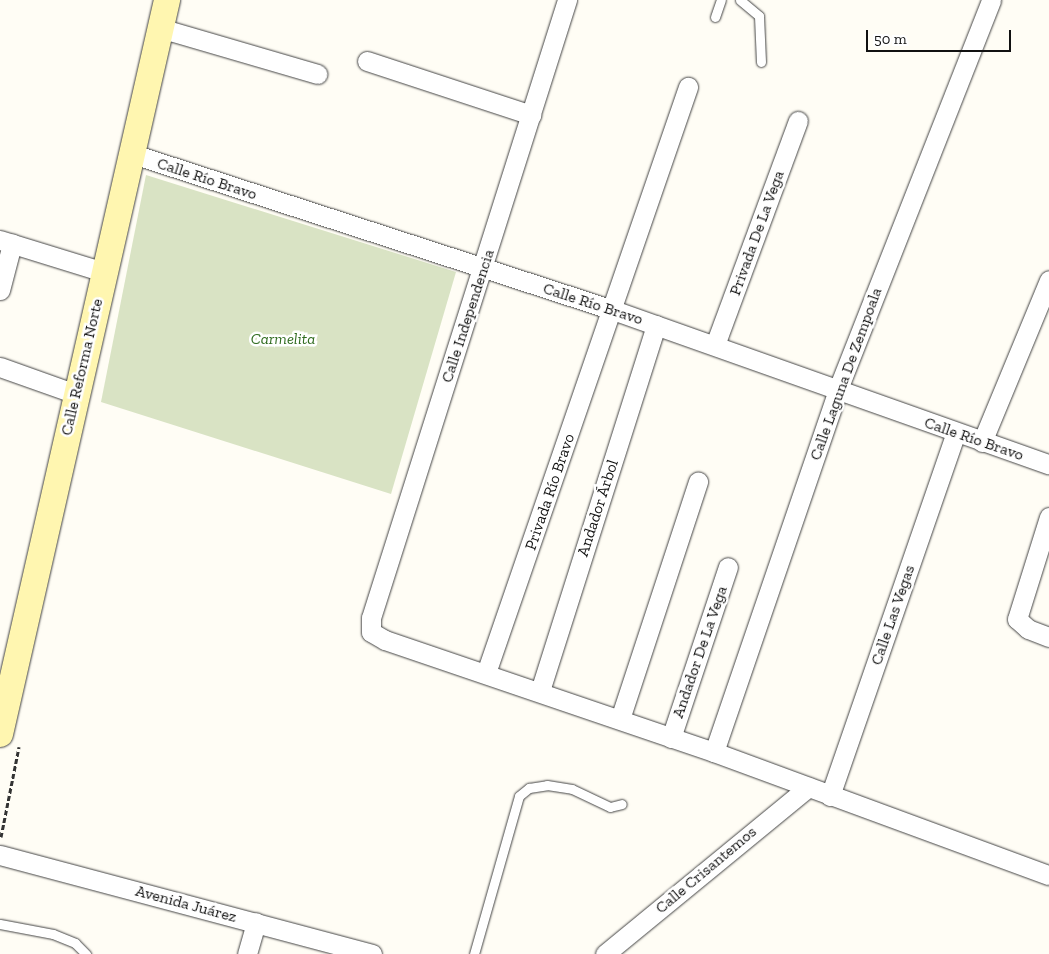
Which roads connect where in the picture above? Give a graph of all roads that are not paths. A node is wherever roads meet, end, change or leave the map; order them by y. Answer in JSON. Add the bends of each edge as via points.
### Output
{"nodes":[{"id":1,"x":167,"y":0,"type":"edge"},
{"id":2,"x":567,"y":0,"type":"edge"},
{"id":3,"x":721,"y":0,"type":"edge"},
{"id":4,"x":740,"y":0,"type":"edge"},
{"id":5,"x":991,"y":0,"type":"edge"},
{"id":6,"x":715,"y":17,"type":"dead end"},
{"id":7,"x":160,"y":28,"type":"junction"},
{"id":8,"x":367,"y":62,"type":"dead end"},
{"id":9,"x":761,"y":62,"type":"dead end"},
{"id":10,"x":317,"y":74,"type":"dead end"},
{"id":11,"x":688,"y":87,"type":"dead end"},
{"id":12,"x":531,"y":115,"type":"junction"},
{"id":13,"x":798,"y":121,"type":"dead end"},
{"id":14,"x":132,"y":154,"type":"junction"},
{"id":15,"x":6,"y":242,"type":"edge"},
{"id":16,"x":484,"y":268,"type":"junction"},
{"id":17,"x":104,"y":272,"type":"junction"},
{"id":18,"x":1049,"y":280,"type":"edge"},
{"id":19,"x":0,"y":290,"type":"edge"},
{"id":20,"x":614,"y":310,"type":"junction"},
{"id":21,"x":656,"y":325,"type":"junction"},
{"id":22,"x":715,"y":345,"type":"junction"},
{"id":23,"x":0,"y":367,"type":"edge"},
{"id":24,"x":838,"y":390,"type":"junction"},
{"id":25,"x":76,"y":394,"type":"junction"},
{"id":26,"x":956,"y":433,"type":"junction"},
{"id":27,"x":982,"y":442,"type":"junction"},
{"id":28,"x":1049,"y":464,"type":"edge"},
{"id":29,"x":698,"y":482,"type":"dead end"},
{"id":30,"x":1049,"y":517,"type":"edge"},
{"id":31,"x":728,"y":567,"type":"dead end"},
{"id":32,"x":1049,"y":637,"type":"edge"},
{"id":33,"x":486,"y":673,"type":"junction"},
{"id":34,"x":540,"y":691,"type":"junction"},
{"id":35,"x":620,"y":719,"type":"junction"},
{"id":36,"x":0,"y":734,"type":"edge"},
{"id":37,"x":671,"y":738,"type":"junction"},
{"id":38,"x":714,"y":752,"type":"junction"},
{"id":39,"x":808,"y":787,"type":"junction"},
{"id":40,"x":830,"y":796,"type":"junction"},
{"id":41,"x":622,"y":804,"type":"dead end"},
{"id":42,"x":0,"y":855,"type":"edge"},
{"id":43,"x":1049,"y":875,"type":"edge"},
{"id":44,"x":256,"y":922,"type":"junction"},
{"id":45,"x":0,"y":924,"type":"edge"},
{"id":46,"x":86,"y":954,"type":"edge"},
{"id":47,"x":247,"y":954,"type":"edge"},
{"id":48,"x":372,"y":954,"type":"edge"},
{"id":49,"x":474,"y":954,"type":"edge"},
{"id":50,"x":605,"y":954,"type":"edge"}],
"edges":[{"from":1,"to":7,"type":"main road","name":"Calle Reforma Norte"},
{"from":2,"to":12,"type":"street","name":"Calle Independencia"},
{"from":3,"to":6,"type":"lane"},
{"from":4,"to":9,"type":"lane","via":[[759,16]]},
{"from":5,"to":24,"type":"street","name":"Calle Laguna De Zempoala"},
{"from":7,"to":10,"type":"street"},
{"from":7,"to":14,"type":"main road","name":"Calle Reforma Norte"},
{"from":8,"to":12,"type":"street"},
{"from":11,"to":20,"type":"street","name":"Privada Río Bravo"},
{"from":12,"to":16,"type":"street","name":"Calle Independencia"},
{"from":13,"to":22,"type":"street","name":"Privada De La Vega"},
{"from":14,"to":16,"type":"street","name":"Calle Río Bravo"},
{"from":14,"to":17,"type":"main road","name":"Calle Reforma Norte"},
{"from":15,"to":17,"type":"street"},
{"from":15,"to":19,"type":"street"},
{"from":16,"to":20,"type":"street","name":"Calle Río Bravo"},
{"from":16,"to":33,"type":"street","name":"Calle Independencia","via":[[372,618],[371,632],[385,640]]},
{"from":17,"to":25,"type":"main road","name":"Calle Reforma Norte"},
{"from":18,"to":27,"type":"street"},
{"from":20,"to":21,"type":"street","name":"Calle Río Bravo"},
{"from":20,"to":33,"type":"street","name":"Privada Río Bravo"},
{"from":21,"to":22,"type":"street","name":"Calle Río Bravo"},
{"from":21,"to":34,"type":"street","name":"Andador Árbol"},
{"from":22,"to":24,"type":"street","name":"Calle Río Bravo"},
{"from":23,"to":25,"type":"street"},
{"from":24,"to":26,"type":"street","name":"Calle Río Bravo"},
{"from":24,"to":38,"type":"street","name":"Calle Laguna De Zempoala"},
{"from":25,"to":36,"type":"main road","name":"Calle Reforma Norte"},
{"from":26,"to":27,"type":"street","name":"Calle Río Bravo"},
{"from":26,"to":40,"type":"street","name":"Calle Las Vegas"},
{"from":27,"to":28,"type":"street","name":"Calle Río Bravo"},
{"from":29,"to":35,"type":"street"},
{"from":30,"to":32,"type":"street","via":[[1017,619],[1028,629]]},
{"from":31,"to":37,"type":"street","name":"Andador De La Vega"},
{"from":33,"to":34,"type":"street"},
{"from":34,"to":35,"type":"street"},
{"from":35,"to":37,"type":"street"},
{"from":37,"to":38,"type":"street"},
{"from":38,"to":39,"type":"street"},
{"from":39,"to":40,"type":"street"},
{"from":39,"to":50,"type":"street","name":"Calle Crisantemos"},
{"from":40,"to":43,"type":"street"},
{"from":41,"to":49,"type":"lane","via":[[610,807],[572,789],[547,786],[529,788],[519,796]]},
{"from":42,"to":44,"type":"street","name":"Avenida Juárez"},
{"from":44,"to":47,"type":"street"},
{"from":44,"to":48,"type":"street","name":"Avenida Juárez"},
{"from":45,"to":46,"type":"lane","via":[[54,934],[75,943]]}]}
